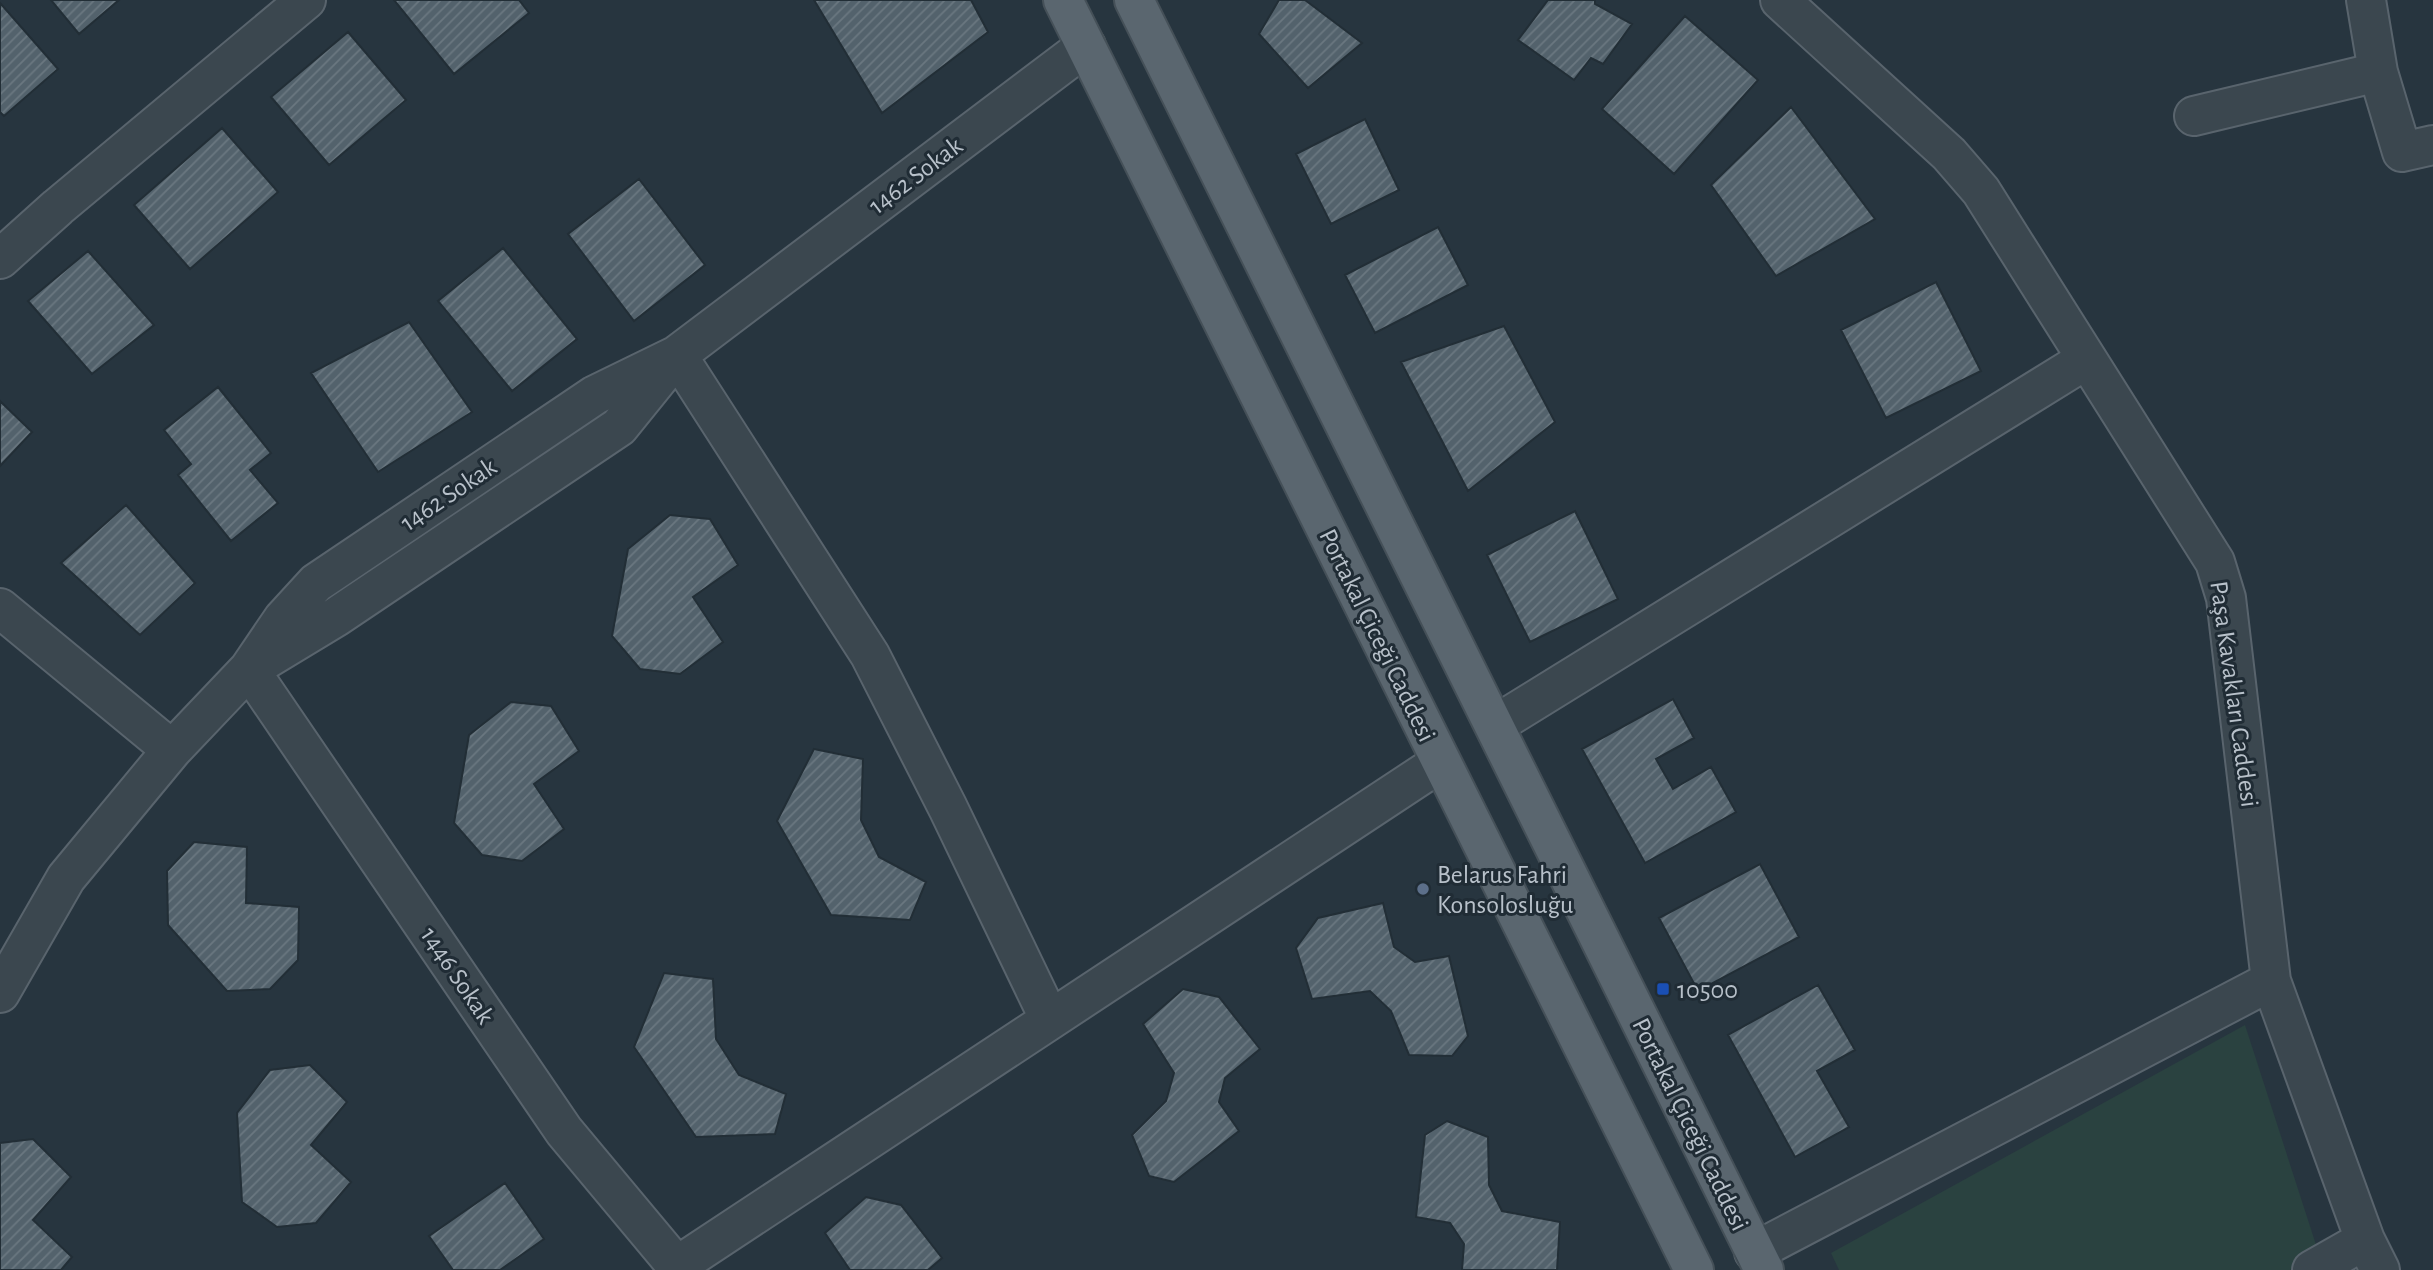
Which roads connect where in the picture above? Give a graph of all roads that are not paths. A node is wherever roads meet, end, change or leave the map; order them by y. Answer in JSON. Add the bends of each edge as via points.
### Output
{"nodes":[{"id":1,"x":306,"y":0,"type":"edge"},
{"id":2,"x":1063,"y":0,"type":"edge"},
{"id":3,"x":1780,"y":0,"type":"edge"},
{"id":4,"x":2366,"y":0,"type":"edge"},
{"id":5,"x":1142,"y":4,"type":"edge"},
{"id":6,"x":1086,"y":46,"type":"junction"},
{"id":7,"x":2378,"y":72,"type":"junction"},
{"id":8,"x":2194,"y":116,"type":"dead end"},
{"id":9,"x":2433,"y":145,"type":"edge"},
{"id":10,"x":0,"y":259,"type":"edge"},
{"id":11,"x":677,"y":355,"type":"junction"},
{"id":12,"x":2087,"y":359,"type":"junction"},
{"id":13,"x":0,"y":608,"type":"edge"},
{"id":14,"x":249,"y":669,"type":"junction"},
{"id":15,"x":1495,"y":725,"type":"junction"},
{"id":16,"x":172,"y":750,"type":"junction"},
{"id":17,"x":1441,"y":762,"type":"junction"},
{"id":18,"x":2271,"y":981,"type":"junction"},
{"id":19,"x":0,"y":993,"type":"edge"},
{"id":20,"x":1050,"y":1020,"type":"junction"},
{"id":21,"x":2372,"y":1255,"type":"edge"},
{"id":22,"x":1759,"y":1261,"type":"edge"},
{"id":23,"x":679,"y":1268,"type":"edge"},
{"id":24,"x":1694,"y":1270,"type":"edge"},
{"id":25,"x":2312,"y":1270,"type":"edge"}],
"edges":[{"from":1,"to":10,"type":"street"},
{"from":2,"to":6,"type":"main road","name":"Portakal Çiceği Caddesi"},
{"from":3,"to":12,"type":"street","name":"Paşa Kavakları Caddesi","via":[[1949,154],[1981,191]]},
{"from":4,"to":7,"type":"street"},
{"from":5,"to":15,"type":"main road","name":"Portakal Çiceği Caddesi"},
{"from":6,"to":11,"type":"street","name":"1462 Sokak"},
{"from":6,"to":17,"type":"main road","name":"Portakal Çiceği Caddesi"},
{"from":7,"to":8,"type":"street"},
{"from":7,"to":9,"type":"street","via":[[2402,152]]},
{"from":11,"to":14,"type":"street","name":"1462 Sokak","via":[[619,427],[336,617]]},
{"from":11,"to":20,"type":"street","via":[[870,655]]},
{"from":12,"to":15,"type":"street"},
{"from":12,"to":18,"type":"street","name":"Paşa Kavakları Caddesi","via":[[2215,562],[2226,598]]},
{"from":13,"to":16,"type":"street"},
{"from":14,"to":16,"type":"street","name":"1462 Sokak"},
{"from":14,"to":23,"type":"street","name":"1446 Sokak","via":[[564,1131]]},
{"from":15,"to":22,"type":"main road","name":"Portakal Çiceği Caddesi"},
{"from":16,"to":19,"type":"street","name":"1462 Sokak","via":[[66,878]]},
{"from":17,"to":20,"type":"street"},
{"from":17,"to":24,"type":"main road","name":"Portakal Çiceği Caddesi"},
{"from":18,"to":21,"type":"street","name":"Paşa Kavakları Caddesi"},
{"from":18,"to":22,"type":"street"},
{"from":20,"to":23,"type":"street"},
{"from":21,"to":25,"type":"street"}]}
